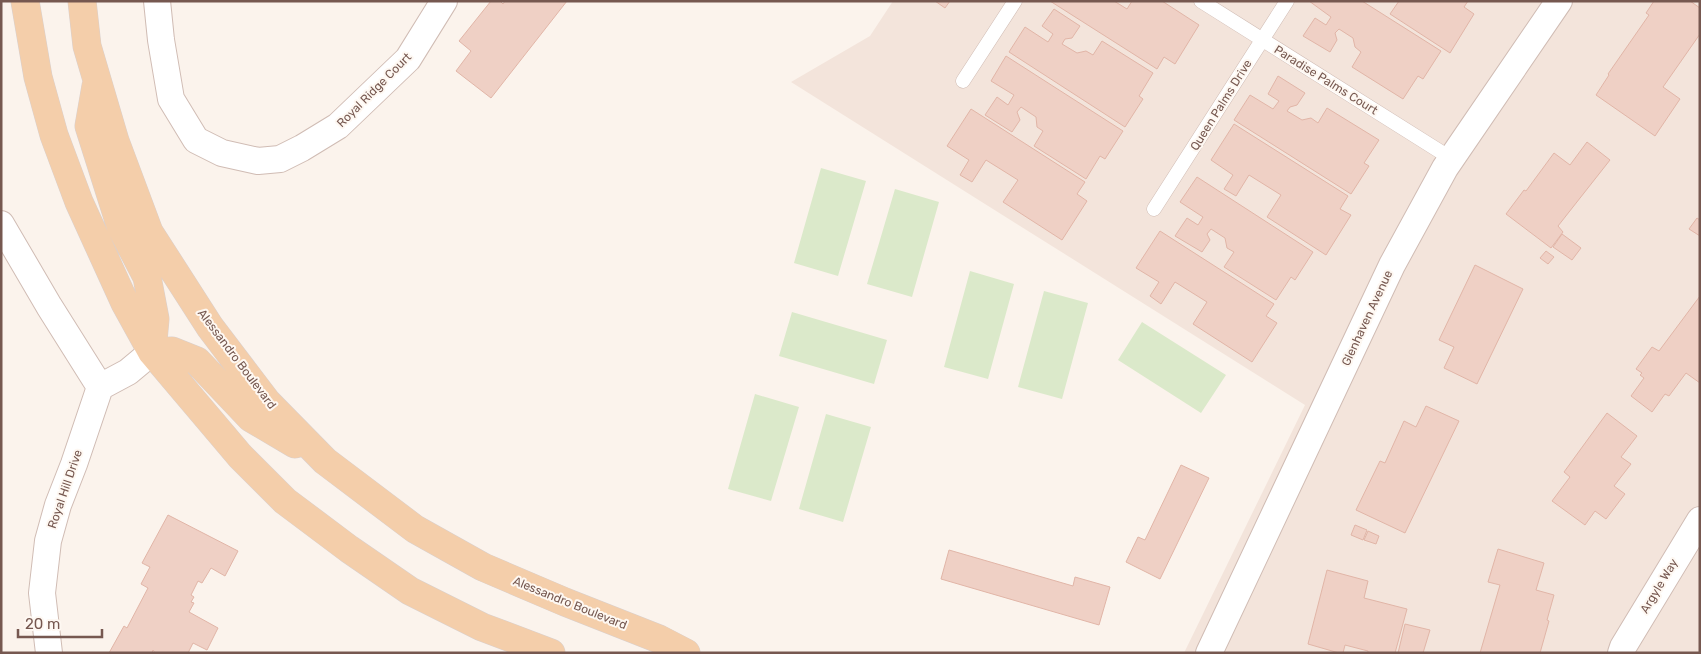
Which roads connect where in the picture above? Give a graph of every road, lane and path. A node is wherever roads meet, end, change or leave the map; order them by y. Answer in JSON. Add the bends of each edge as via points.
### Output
{"nodes":[{"id":1,"x":25,"y":1,"type":"edge"},
{"id":2,"x":82,"y":1,"type":"edge"},
{"id":3,"x":157,"y":1,"type":"edge"},
{"id":4,"x":444,"y":1,"type":"edge"},
{"id":5,"x":1015,"y":1,"type":"edge"},
{"id":6,"x":1201,"y":1,"type":"edge"},
{"id":7,"x":1287,"y":1,"type":"edge"},
{"id":8,"x":1559,"y":1,"type":"edge"},
{"id":9,"x":1262,"y":40,"type":"junction"},
{"id":10,"x":97,"y":81,"type":"junction"},
{"id":11,"x":963,"y":81,"type":"dead end"},
{"id":12,"x":1452,"y":159,"type":"junction"},
{"id":13,"x":1154,"y":209,"type":"dead end"},
{"id":14,"x":1,"y":224,"type":"edge"},
{"id":15,"x":152,"y":352,"type":"junction"},
{"id":16,"x":100,"y":387,"type":"junction"},
{"id":17,"x":325,"y":461,"type":"junction"},
{"id":18,"x":1700,"y":520,"type":"edge"},
{"id":19,"x":49,"y":653,"type":"edge"},
{"id":20,"x":551,"y":653,"type":"edge"},
{"id":21,"x":686,"y":653,"type":"edge"},
{"id":22,"x":1209,"y":653,"type":"edge"},
{"id":23,"x":1621,"y":653,"type":"edge"}],
"edges":[{"from":1,"to":15,"type":"main road","via":[[38,77],[54,135],[83,210],[125,303]]},
{"from":2,"to":10,"type":"main road","name":"Alessandro Boulevard","via":[[87,46]]},
{"from":3,"to":4,"type":"street","name":"Royal Ridge Court","via":[[171,99],[196,140],[222,153],[258,162],[280,159],[338,126],[408,59]]},
{"from":5,"to":11,"type":"lane"},
{"from":6,"to":9,"type":"lane","name":"Paradise Palms Court"},
{"from":7,"to":9,"type":"lane","name":"Queen Palms Drive"},
{"from":8,"to":12,"type":"street","name":"Glenhaven Avenue"},
{"from":9,"to":12,"type":"lane","name":"Paradise Palms Court"},
{"from":9,"to":13,"type":"lane","name":"Queen Palms Drive"},
{"from":10,"to":15,"type":"main road","via":[[89,126],[121,227],[147,277],[155,319]]},
{"from":10,"to":17,"type":"main road","name":"Alessandro Boulevard","via":[[115,141],[149,232],[233,357],[268,402]]},
{"from":12,"to":22,"type":"street","name":"Glenhaven Avenue","via":[[1392,265]]},
{"from":14,"to":16,"type":"street"},
{"from":15,"to":16,"type":"street","via":[[128,372]]},
{"from":15,"to":17,"type":"main road","via":[[172,351],[197,361],[251,418]]},
{"from":15,"to":20,"type":"main road","via":[[240,456],[284,501],[410,591],[482,627]]},
{"from":16,"to":19,"type":"street","name":"Royal Hill Drive","via":[[48,541],[42,593]]},
{"from":17,"to":21,"type":"main road","name":"Alessandro Boulevard","via":[[415,529],[483,567]]},
{"from":18,"to":23,"type":"street","name":"Argyle Way"}]}
